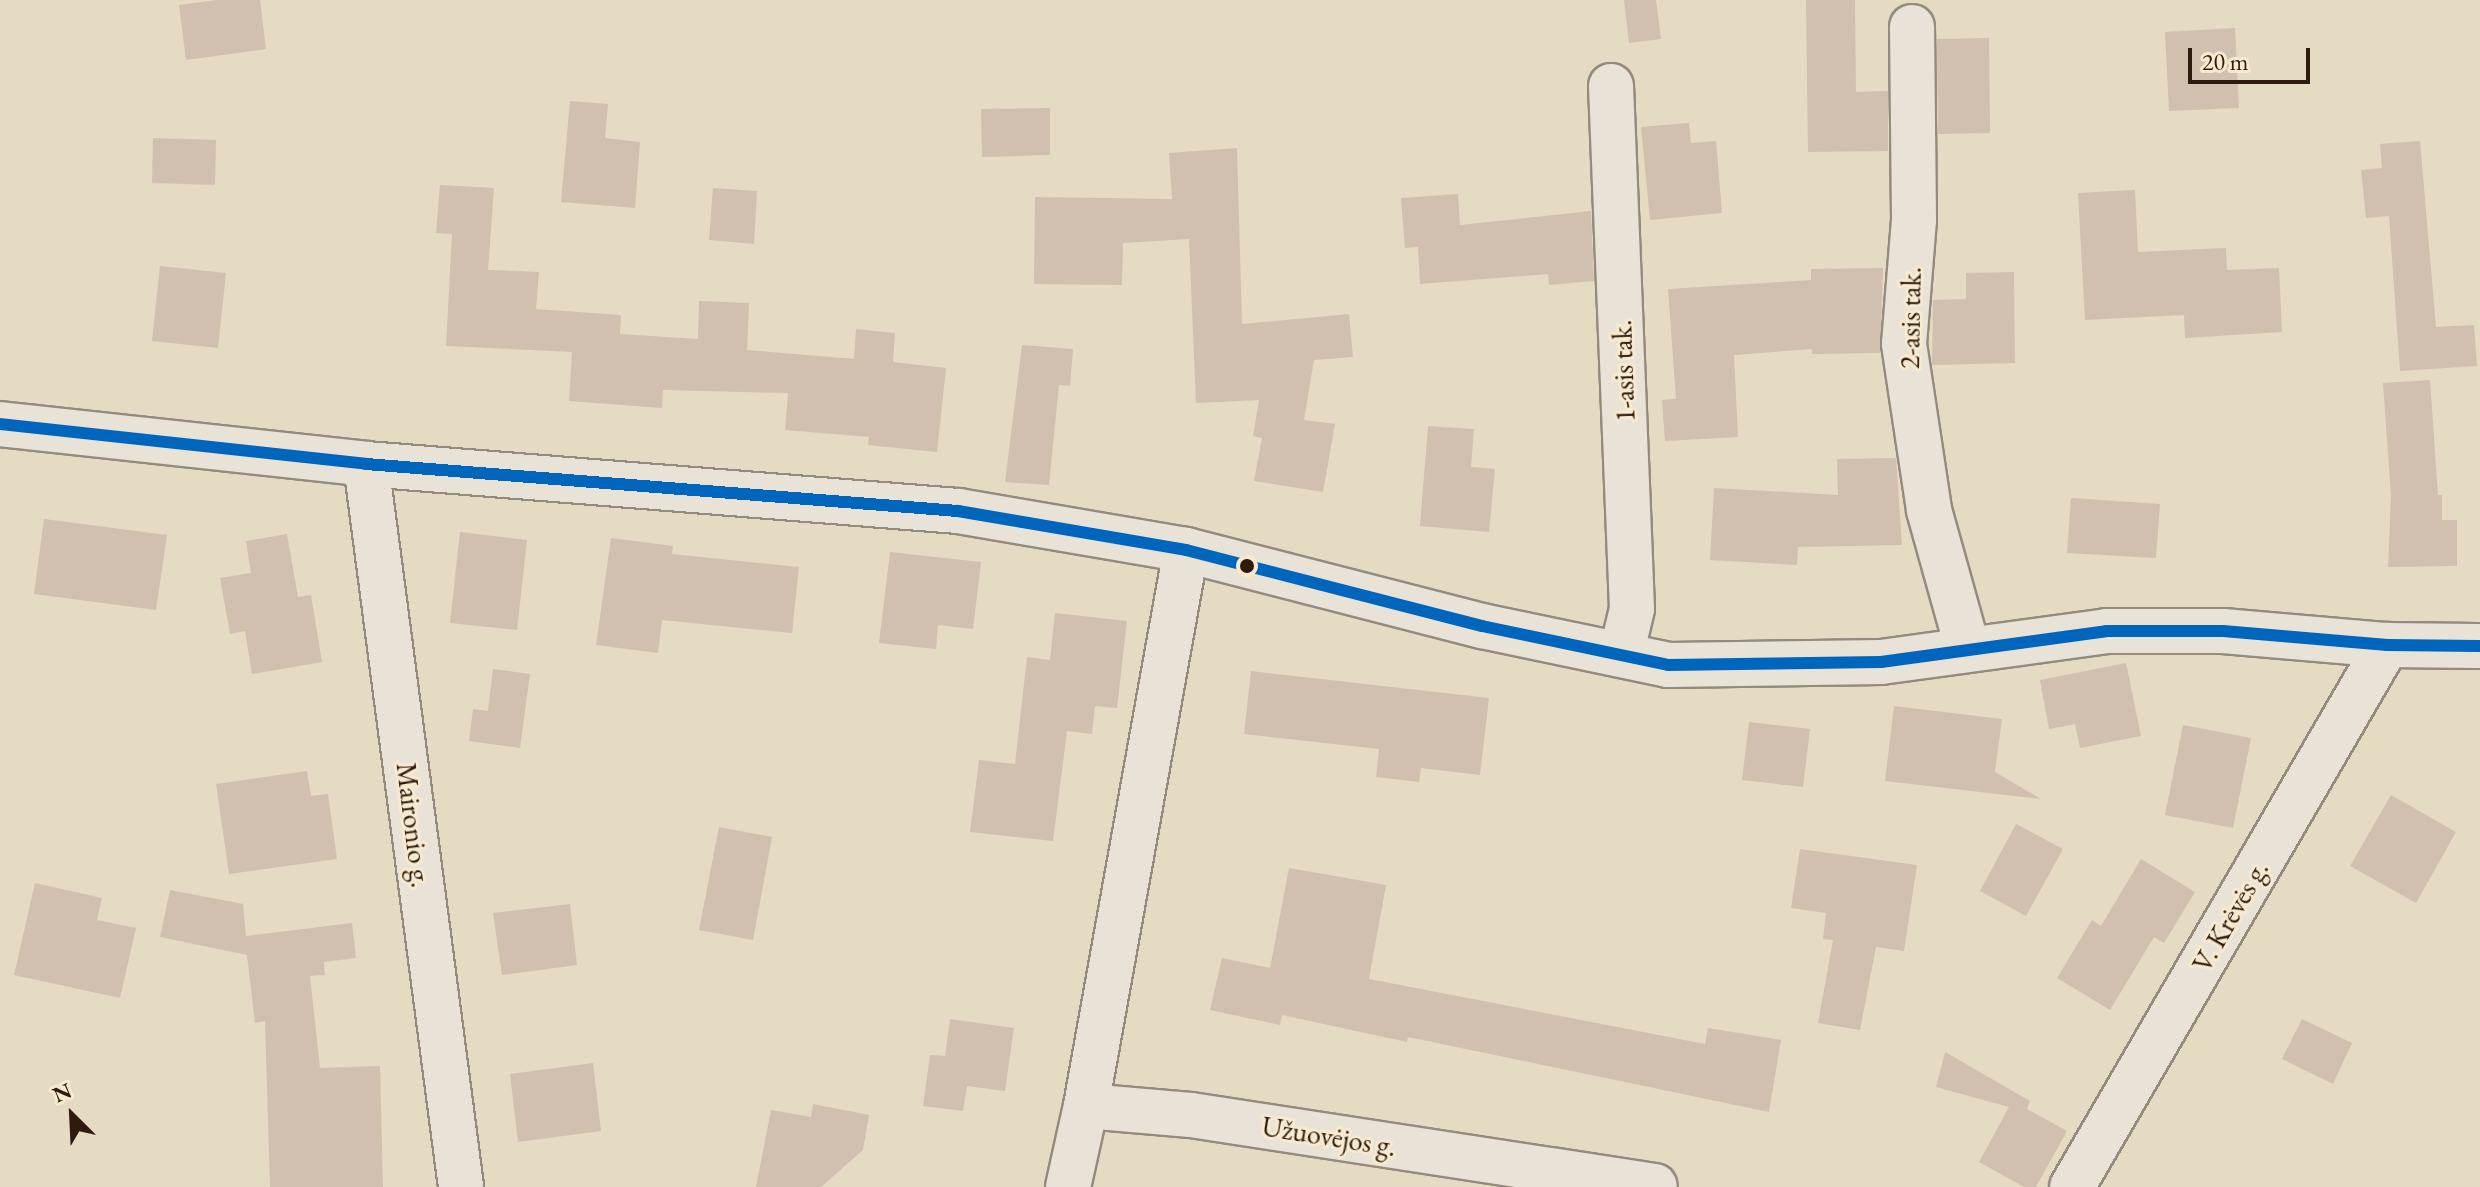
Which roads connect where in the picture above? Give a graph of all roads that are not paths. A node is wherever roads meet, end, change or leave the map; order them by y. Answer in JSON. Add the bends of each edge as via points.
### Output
{"nodes":[{"id":1,"x":1912,"y":27,"type":"dead end"},
{"id":2,"x":1611,"y":86,"type":"dead end"},
{"id":3,"x":0,"y":424,"type":"edge"},
{"id":4,"x":366,"y":464,"type":"junction"},
{"id":5,"x":1186,"y":550,"type":"junction"},
{"id":6,"x":2387,"y":645,"type":"junction"},
{"id":7,"x":2480,"y":646,"type":"edge"},
{"id":8,"x":1968,"y":650,"type":"junction"},
{"id":9,"x":1621,"y":655,"type":"junction"},
{"id":10,"x":1086,"y":1106,"type":"junction"},
{"id":11,"x":1655,"y":1186,"type":"edge"},
{"id":12,"x":461,"y":1187,"type":"edge"},
{"id":13,"x":1068,"y":1187,"type":"edge"},
{"id":14,"x":2072,"y":1187,"type":"edge"}],
"edges":[{"from":1,"to":8,"type":"street","name":"2-asis tak.","via":[[1914,220],[1904,344],[1929,510]]},
{"from":2,"to":9,"type":"street","name":"1-asis tak.","via":[[1632,609]]},
{"from":3,"to":4,"type":"street"},
{"from":4,"to":5,"type":"street","via":[[958,511]]},
{"from":4,"to":12,"type":"street","name":"Maironio g."},
{"from":5,"to":9,"type":"street","via":[[1482,626]]},
{"from":5,"to":10,"type":"street"},
{"from":6,"to":7,"type":"street"},
{"from":6,"to":8,"type":"street","via":[[2223,631],[2106,631]]},
{"from":6,"to":14,"type":"street","name":"V. Krėvės g."},
{"from":8,"to":9,"type":"street","via":[[1881,662],[1668,665]]},
{"from":10,"to":11,"type":"street","name":"Užuovėjos g.","via":[[1191,1115]]},
{"from":10,"to":13,"type":"street"}]}
